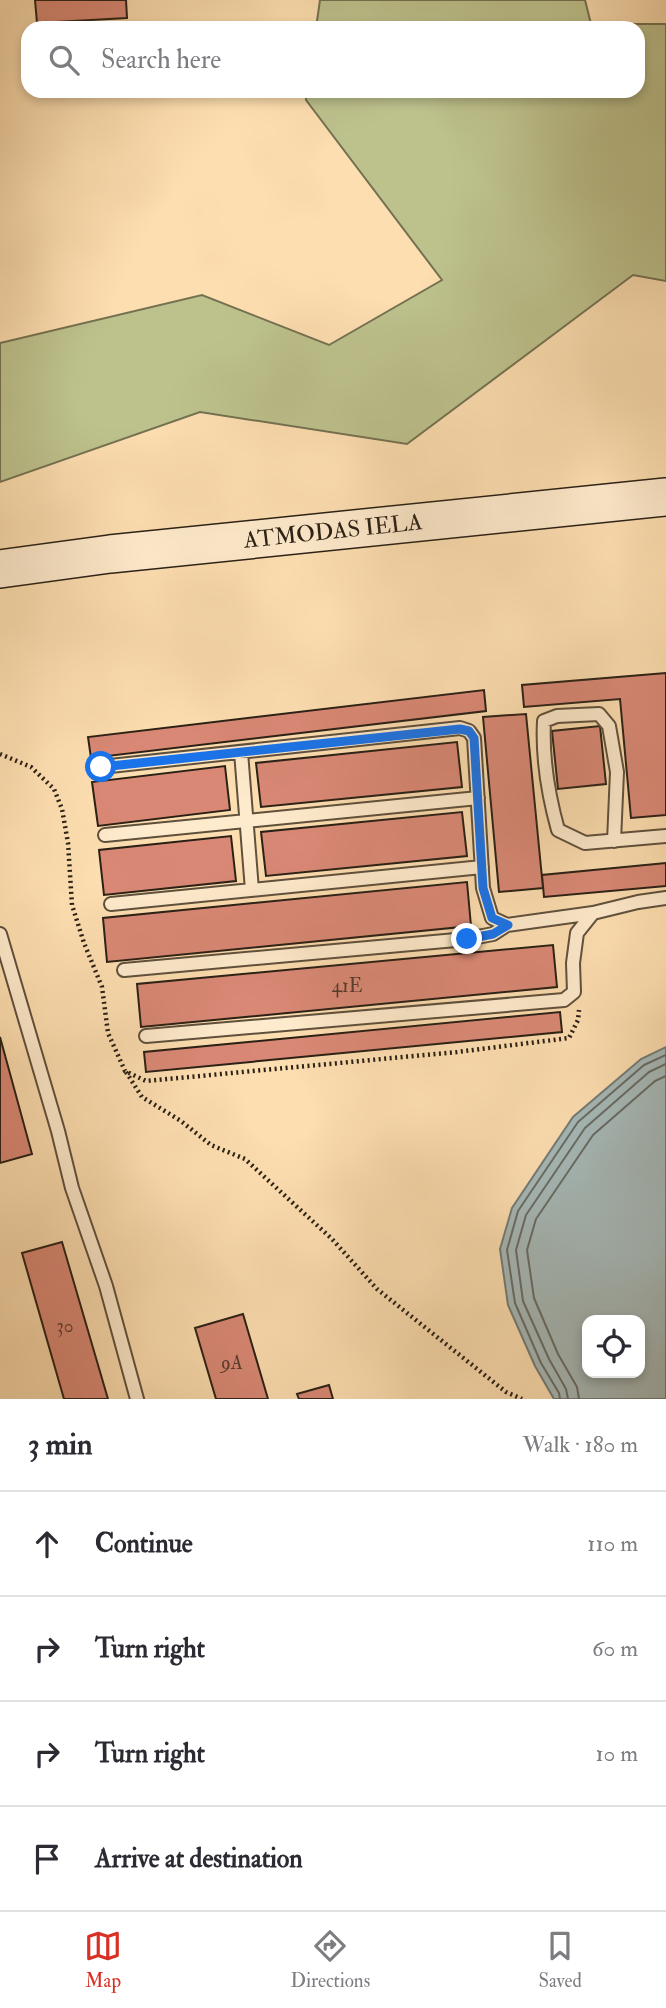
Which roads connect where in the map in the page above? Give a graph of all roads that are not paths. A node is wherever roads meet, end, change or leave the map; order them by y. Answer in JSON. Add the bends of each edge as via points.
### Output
{"nodes":[{"id":1,"x":666,"y":497,"type":"edge"},
{"id":2,"x":0,"y":569,"type":"edge"},
{"id":3,"x":241,"y":752,"type":"junction"},
{"id":4,"x":101,"y":767,"type":"dead end"},
{"id":5,"x":478,"y":797,"type":"junction"},
{"id":6,"x":246,"y":821,"type":"junction"},
{"id":7,"x":105,"y":835,"type":"dead end"},
{"id":8,"x":666,"y":836,"type":"edge"},
{"id":9,"x":614,"y":841,"type":"junction"},
{"id":10,"x":482,"y":867,"type":"junction"},
{"id":11,"x":252,"y":890,"type":"junction"},
{"id":12,"x":666,"y":898,"type":"edge"},
{"id":13,"x":111,"y":904,"type":"dead end"},
{"id":14,"x":593,"y":913,"type":"junction"},
{"id":15,"x":508,"y":925,"type":"junction"},
{"id":16,"x":0,"y":934,"type":"edge"},
{"id":17,"x":124,"y":970,"type":"dead end"},
{"id":18,"x":146,"y":1036,"type":"dead end"},
{"id":19,"x":137,"y":1399,"type":"edge"}],
"edges":[{"from":1,"to":2,"type":"main road","name":"ATMODAS IELA"},
{"from":3,"to":4,"type":"lane"},
{"from":3,"to":5,"type":"lane","via":[[460,729],[474,738]]},
{"from":3,"to":6,"type":"lane"},
{"from":5,"to":6,"type":"lane"},
{"from":5,"to":10,"type":"lane"},
{"from":6,"to":7,"type":"lane"},
{"from":6,"to":11,"type":"lane"},
{"from":8,"to":9,"type":"lane"},
{"from":9,"to":9,"type":"lane","via":[[584,844],[558,830],[549,796],[544,721],[599,714],[609,726],[617,772]]},
{"from":10,"to":11,"type":"lane"},
{"from":10,"to":15,"type":"lane","via":[[492,918]]},
{"from":11,"to":13,"type":"lane"},
{"from":12,"to":14,"type":"lane"},
{"from":14,"to":15,"type":"lane"},
{"from":14,"to":18,"type":"lane","via":[[577,933],[575,992],[564,1000]]},
{"from":15,"to":17,"type":"lane","via":[[493,934],[467,939]]},
{"from":16,"to":19,"type":"lane"}]}
